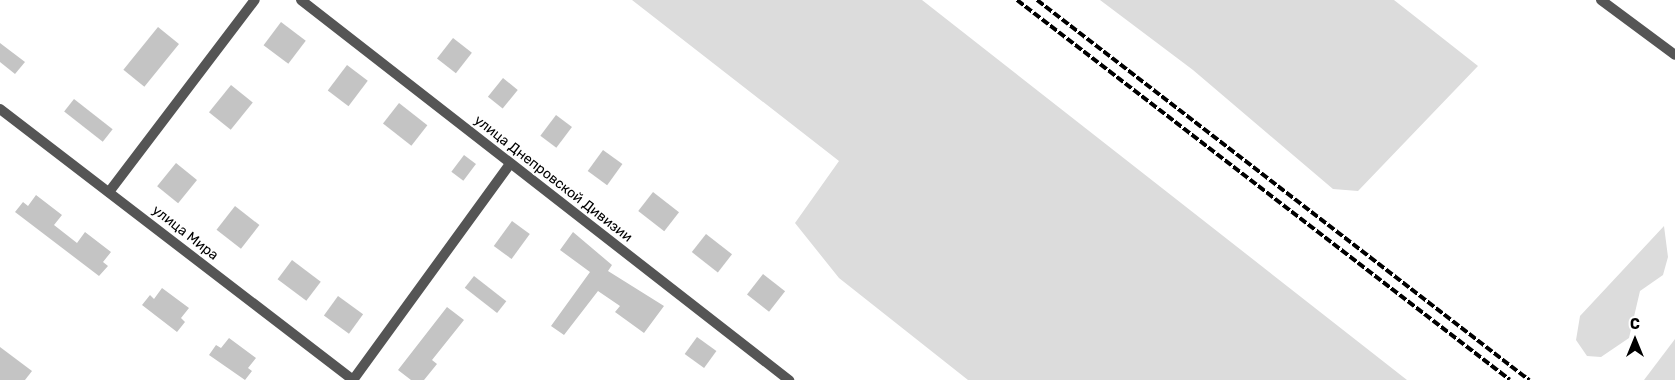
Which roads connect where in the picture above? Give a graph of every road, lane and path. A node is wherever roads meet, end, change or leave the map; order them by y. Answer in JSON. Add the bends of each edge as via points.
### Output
{"nodes":[{"id":1,"x":255,"y":0,"type":"edge"},
{"id":2,"x":301,"y":0,"type":"edge"},
{"id":3,"x":1601,"y":0,"type":"edge"},
{"id":4,"x":1675,"y":55,"type":"edge"},
{"id":5,"x":0,"y":108,"type":"edge"},
{"id":6,"x":510,"y":164,"type":"junction"},
{"id":7,"x":109,"y":192,"type":"junction"},
{"id":8,"x":353,"y":380,"type":"edge"},
{"id":9,"x":789,"y":380,"type":"edge"}],
"edges":[{"from":1,"to":7,"type":"street"},
{"from":2,"to":6,"type":"street","name":"улица Днепровской Дивизии"},
{"from":3,"to":4,"type":"street"},
{"from":5,"to":7,"type":"street","name":"улица Мира"},
{"from":6,"to":8,"type":"street"},
{"from":6,"to":9,"type":"street","name":"улица Днепровской Дивизии"},
{"from":7,"to":8,"type":"street","name":"улица Мира"}]}
